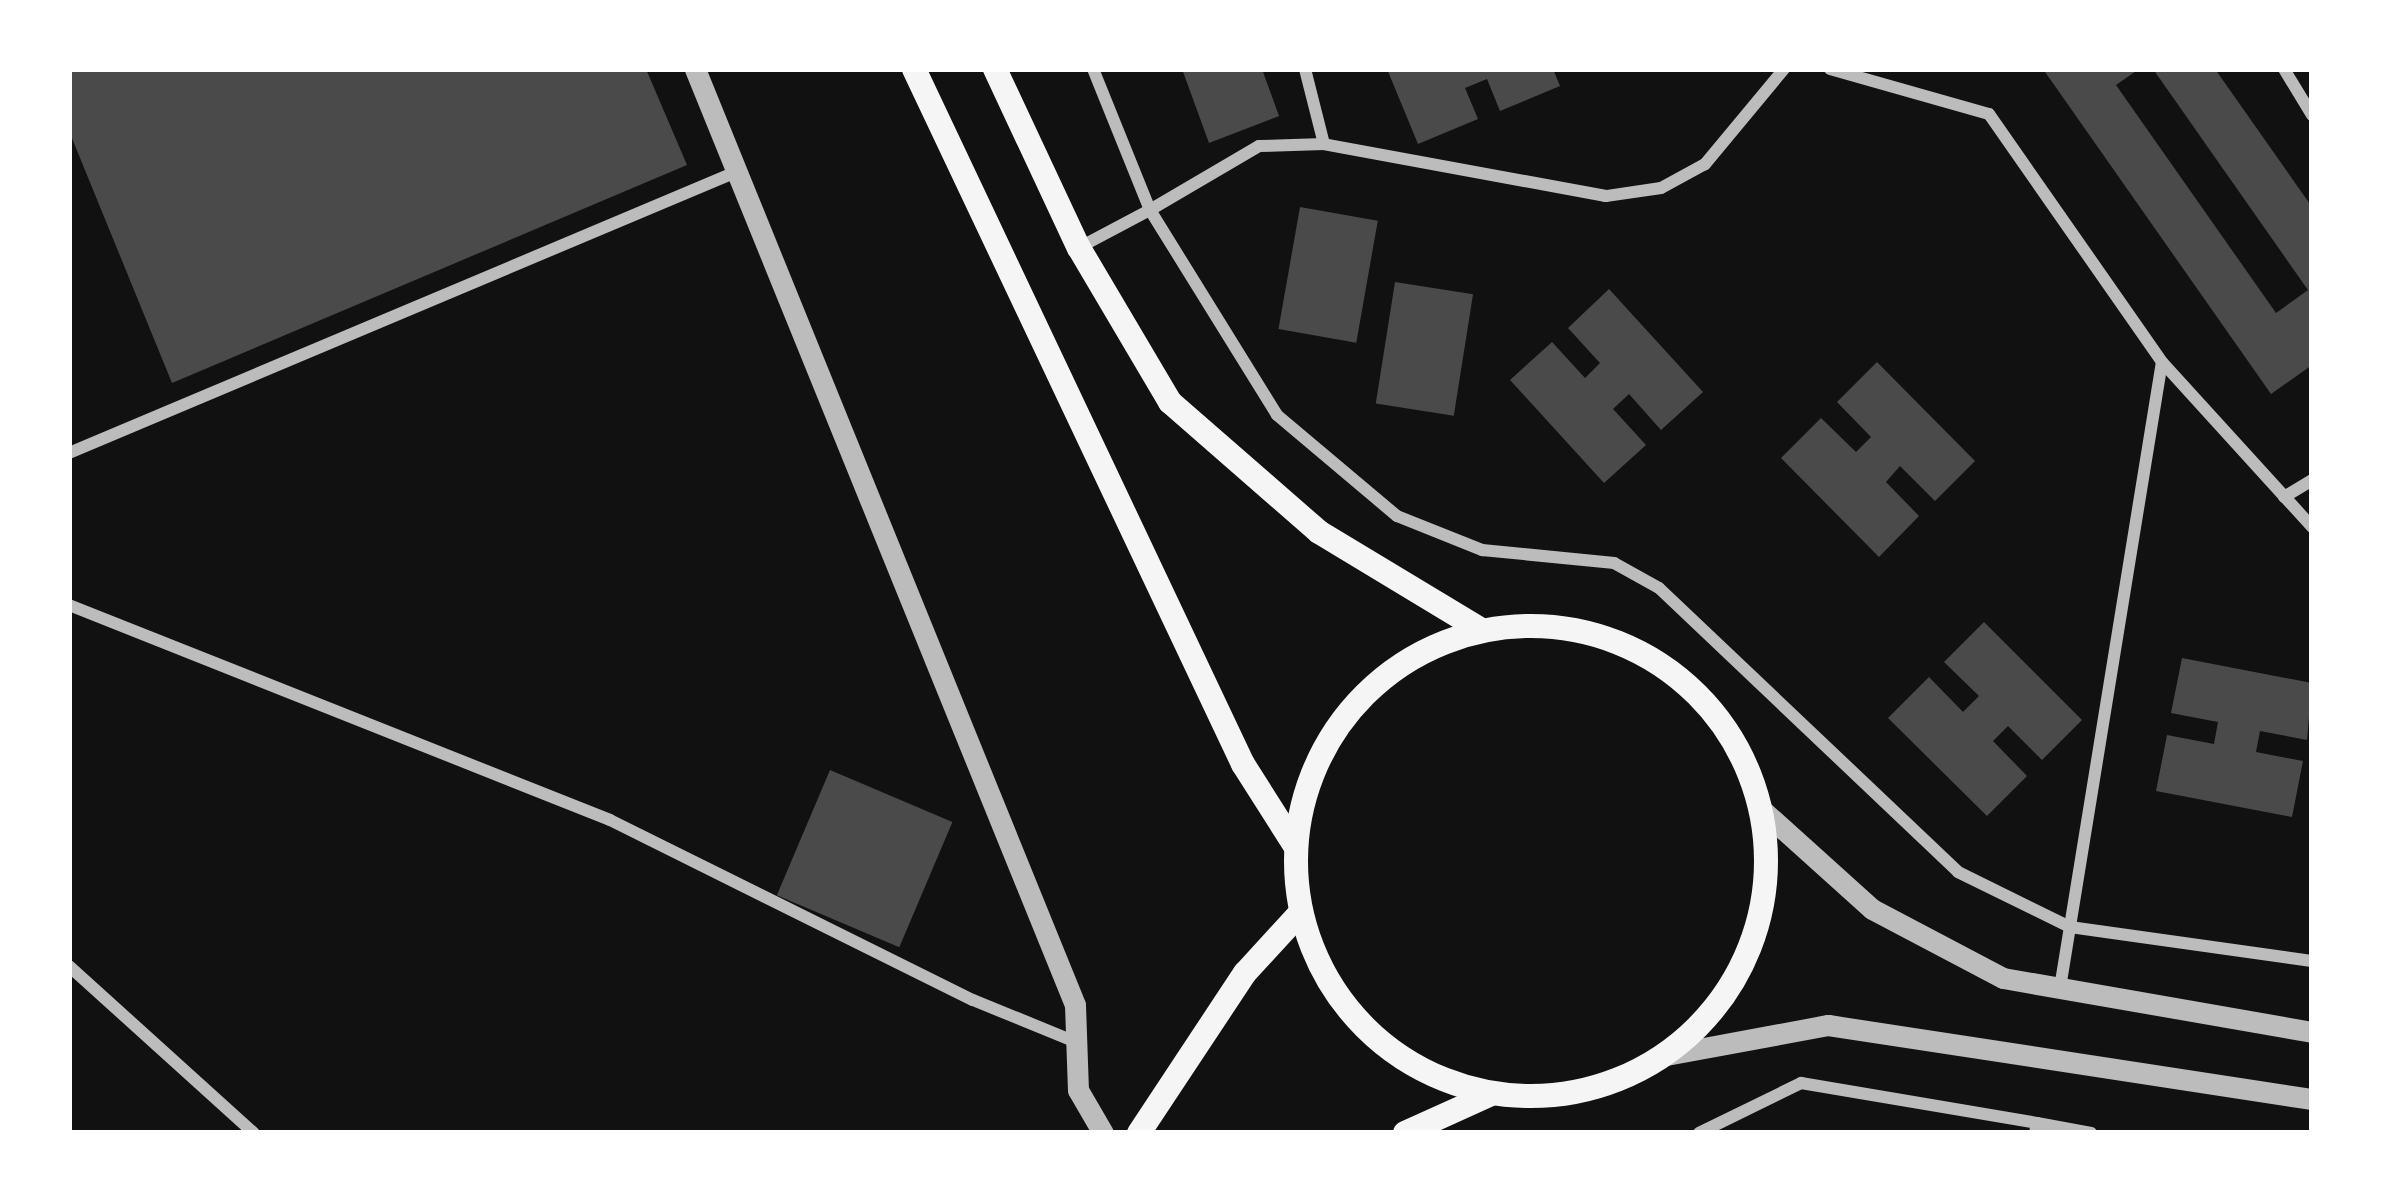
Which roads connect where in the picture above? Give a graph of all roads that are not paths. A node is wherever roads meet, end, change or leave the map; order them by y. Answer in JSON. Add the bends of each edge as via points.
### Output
{"nodes":[{"id":1,"x":695,"y":69,"type":"edge"},
{"id":2,"x":914,"y":69,"type":"edge"},
{"id":3,"x":995,"y":69,"type":"edge"},
{"id":4,"x":1093,"y":69,"type":"edge"},
{"id":5,"x":1305,"y":69,"type":"edge"},
{"id":6,"x":1784,"y":69,"type":"edge"},
{"id":7,"x":1830,"y":69,"type":"edge"},
{"id":8,"x":2284,"y":69,"type":"edge"},
{"id":9,"x":2312,"y":115,"type":"edge"},
{"id":10,"x":1324,"y":144,"type":"junction"},
{"id":11,"x":736,"y":172,"type":"junction"},
{"id":12,"x":1150,"y":210,"type":"junction"},
{"id":13,"x":1079,"y":248,"type":"junction"},
{"id":14,"x":2162,"y":362,"type":"junction"},
{"id":15,"x":69,"y":453,"type":"edge"},
{"id":16,"x":2312,"y":480,"type":"edge"},
{"id":17,"x":2284,"y":497,"type":"junction"},
{"id":18,"x":2312,"y":527,"type":"edge"},
{"id":19,"x":69,"y":605,"type":"edge"},
{"id":20,"x":1480,"y":629,"type":"junction"},
{"id":21,"x":1762,"y":810,"type":"junction"},
{"id":22,"x":1295,"y":847,"type":"junction"},
{"id":23,"x":1300,"y":913,"type":"junction"},
{"id":24,"x":2070,"y":927,"type":"junction"},
{"id":25,"x":2312,"y":962,"type":"edge"},
{"id":26,"x":69,"y":966,"type":"edge"},
{"id":27,"x":2060,"y":988,"type":"junction"},
{"id":28,"x":2312,"y":1032,"type":"edge"},
{"id":29,"x":1076,"y":1042,"type":"junction"},
{"id":30,"x":1666,"y":1055,"type":"junction"},
{"id":31,"x":1489,"y":1095,"type":"junction"},
{"id":32,"x":2312,"y":1099,"type":"edge"},
{"id":33,"x":2036,"y":1128,"type":"edge"},
{"id":34,"x":254,"y":1133,"type":"edge"},
{"id":35,"x":1103,"y":1133,"type":"edge"},
{"id":36,"x":1139,"y":1133,"type":"edge"},
{"id":37,"x":1406,"y":1133,"type":"edge"},
{"id":38,"x":1699,"y":1133,"type":"edge"},
{"id":39,"x":2091,"y":1133,"type":"edge"}],
"edges":[{"from":1,"to":11,"type":"street"},
{"from":2,"to":22,"type":"main road","via":[[1243,764]]},
{"from":3,"to":13,"type":"main road"},
{"from":4,"to":12,"type":"street"},
{"from":5,"to":10,"type":"street"},
{"from":6,"to":10,"type":"street","via":[[1706,164],[1661,188],[1606,196]]},
{"from":7,"to":14,"type":"street","via":[[1990,114]]},
{"from":8,"to":9,"type":"street"},
{"from":10,"to":12,"type":"street","via":[[1258,146]]},
{"from":11,"to":15,"type":"street"},
{"from":11,"to":29,"type":"street","via":[[1075,1005]]},
{"from":12,"to":13,"type":"street"},
{"from":12,"to":24,"type":"street","via":[[1277,415],[1397,516],[1482,550],[1614,563],[1659,588],[1958,872]]},
{"from":13,"to":20,"type":"main road","via":[[1170,402],[1319,532]]},
{"from":14,"to":17,"type":"street"},
{"from":14,"to":24,"type":"street"},
{"from":16,"to":17,"type":"street"},
{"from":17,"to":18,"type":"street"},
{"from":19,"to":29,"type":"street","via":[[610,820],[973,1000]]},
{"from":20,"to":21,"type":"main road","via":[[1554,626],[1640,654],[1687,684],[1734,741]]},
{"from":20,"to":22,"type":"main road","via":[[1423,650],[1373,686],[1333,731],[1307,787]]},
{"from":21,"to":27,"type":"street","via":[[1872,909],[2003,978]]},
{"from":21,"to":30,"type":"main road","via":[[1766,879],[1751,947],[1717,1007]]},
{"from":22,"to":23,"type":"main road"},
{"from":23,"to":31,"type":"main road","via":[[1324,978],[1367,1033],[1424,1073]]},
{"from":23,"to":36,"type":"main road","via":[[1245,974]]},
{"from":24,"to":25,"type":"street"},
{"from":24,"to":27,"type":"street"},
{"from":26,"to":34,"type":"street"},
{"from":27,"to":28,"type":"street"},
{"from":29,"to":35,"type":"street","via":[[1078,1090]]},
{"from":30,"to":31,"type":"main road","via":[[1611,1084],[1551,1097]]},
{"from":30,"to":32,"type":"street","via":[[1828,1025]]},
{"from":31,"to":37,"type":"main road"},
{"from":33,"to":38,"type":"street","via":[[1801,1083]]},
{"from":33,"to":39,"type":"street"}]}
